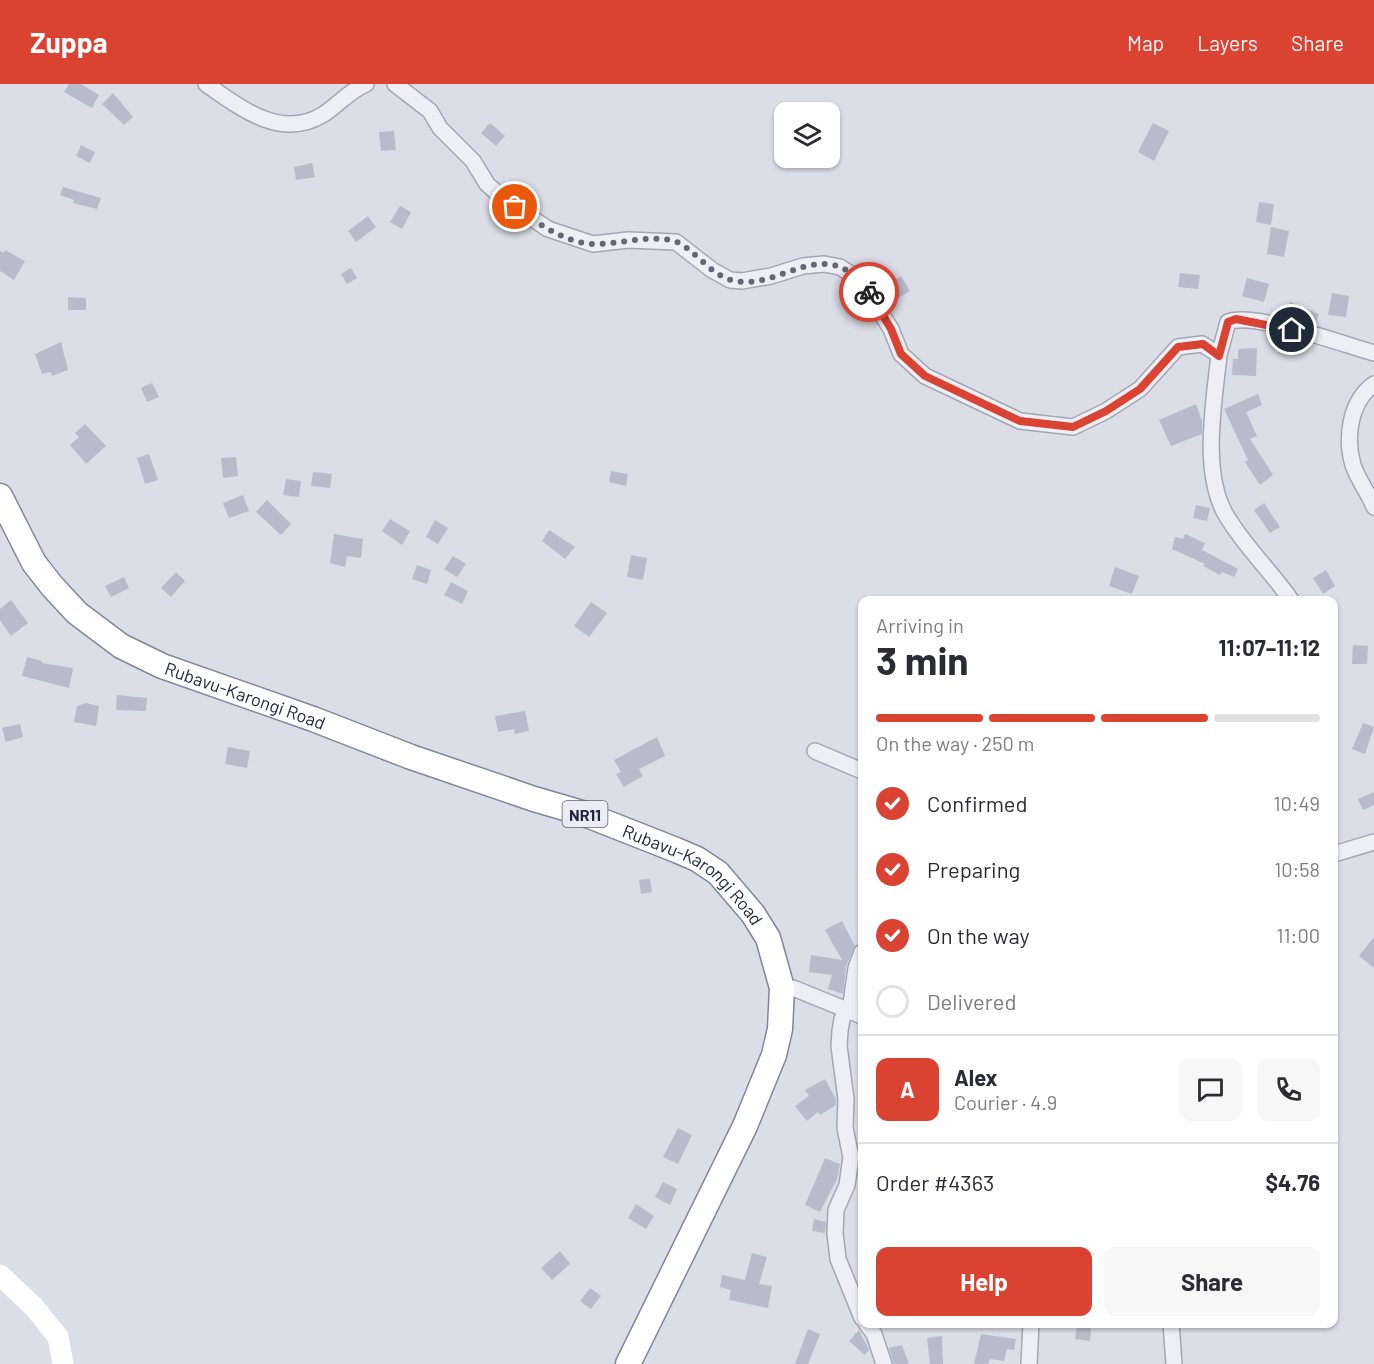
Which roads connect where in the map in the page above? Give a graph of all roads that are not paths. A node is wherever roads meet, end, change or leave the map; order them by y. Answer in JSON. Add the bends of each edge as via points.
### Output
{"nodes":[{"id":1,"x":206,"y":84,"type":"edge"},
{"id":2,"x":395,"y":84,"type":"edge"},
{"id":3,"x":358,"y":86,"type":"edge"},
{"id":4,"x":1374,"y":353,"type":"edge"},
{"id":5,"x":1219,"y":356,"type":"junction"},
{"id":6,"x":1374,"y":384,"type":"edge"},
{"id":7,"x":0,"y":496,"type":"edge"},
{"id":8,"x":1374,"y":507,"type":"edge"},
{"id":9,"x":1288,"y":596,"type":"edge"},
{"id":10,"x":815,"y":751,"type":"dead end"},
{"id":11,"x":858,"y":769,"type":"edge"},
{"id":12,"x":1374,"y":842,"type":"edge"},
{"id":13,"x":1338,"y":853,"type":"edge"},
{"id":14,"x":858,"y":959,"type":"edge"},
{"id":15,"x":782,"y":988,"type":"junction"},
{"id":16,"x":848,"y":1010,"type":"junction"},
{"id":17,"x":858,"y":1014,"type":"edge"},
{"id":18,"x":0,"y":1275,"type":"edge"},
{"id":19,"x":858,"y":1308,"type":"edge"},
{"id":20,"x":869,"y":1328,"type":"edge"},
{"id":21,"x":1031,"y":1328,"type":"edge"},
{"id":22,"x":1171,"y":1328,"type":"edge"},
{"id":23,"x":63,"y":1364,"type":"edge"},
{"id":24,"x":628,"y":1364,"type":"edge"},
{"id":25,"x":884,"y":1364,"type":"edge"},
{"id":26,"x":1029,"y":1364,"type":"edge"},
{"id":27,"x":1174,"y":1364,"type":"edge"}],
"edges":[{"from":1,"to":3,"type":"street","via":[[241,110],[261,120],[285,124],[312,120],[326,113]]},
{"from":2,"to":5,"type":"street","via":[[430,111],[487,184],[549,230],[593,244],[628,240],[676,242],[730,280],[771,276],[803,266],[840,267],[860,280],[891,329],[901,354],[925,376],[1020,421],[1073,427],[1140,389],[1178,347],[1203,344]]},
{"from":4,"to":5,"type":"street","via":[[1272,324],[1236,319],[1228,322]]},
{"from":5,"to":9,"type":"street","via":[[1212,450],[1220,502],[1231,523]]},
{"from":6,"to":8,"type":"street","via":[[1355,404],[1350,444],[1353,464]]},
{"from":7,"to":15,"type":"highway","name":"Rubavu-Karongi Road","number":"NR11","via":[[34,564],[63,599],[100,632],[141,657],[470,778],[582,813],[697,859],[718,873],[753,914],[768,938]]},
{"from":10,"to":11,"type":"street"},
{"from":12,"to":13,"type":"street"},
{"from":14,"to":16,"type":"street"},
{"from":15,"to":16,"type":"street","via":[[793,988]]},
{"from":15,"to":24,"type":"highway","name":"Rubavu-Karongi Road","number":"NR11","via":[[780,1029],[765,1081]]},
{"from":16,"to":17,"type":"street"},
{"from":16,"to":19,"type":"street","via":[[842,1019],[839,1046],[846,1099],[844,1128],[851,1157],[848,1185],[836,1210],[836,1233],[838,1258]]},
{"from":18,"to":23,"type":"main road","via":[[58,1337]]},
{"from":20,"to":25,"type":"street"},
{"from":21,"to":26,"type":"street"},
{"from":22,"to":27,"type":"street"}]}
